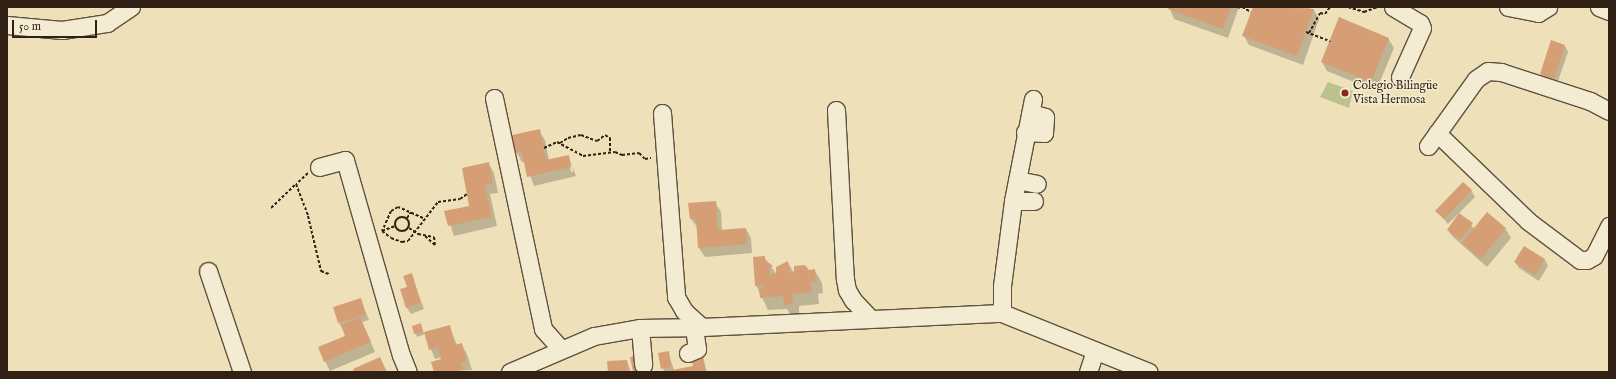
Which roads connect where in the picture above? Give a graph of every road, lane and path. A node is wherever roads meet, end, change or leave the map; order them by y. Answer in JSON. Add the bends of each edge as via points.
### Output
{"nodes":[{"id":1,"x":131,"y":7,"type":"edge"},
{"id":2,"x":1237,"y":7,"type":"edge"},
{"id":3,"x":1330,"y":7,"type":"edge"},
{"id":4,"x":1348,"y":7,"type":"edge"},
{"id":5,"x":1378,"y":7,"type":"edge"},
{"id":6,"x":1393,"y":7,"type":"edge"},
{"id":7,"x":1508,"y":7,"type":"edge"},
{"id":8,"x":1548,"y":7,"type":"edge"},
{"id":9,"x":1599,"y":7,"type":"edge"},
{"id":10,"x":1242,"y":8,"type":"edge"},
{"id":11,"x":1609,"y":11,"type":"edge"},
{"id":12,"x":1251,"y":12,"type":"dead end"},
{"id":13,"x":7,"y":25,"type":"edge"},
{"id":14,"x":1306,"y":32,"type":"dead end"},
{"id":15,"x":1309,"y":33,"type":"junction"},
{"id":16,"x":1330,"y":41,"type":"dead end"},
{"id":17,"x":1400,"y":77,"type":"dead end"},
{"id":18,"x":494,"y":98,"type":"dead end"},
{"id":19,"x":1032,"y":106,"type":"dead end"},
{"id":20,"x":836,"y":110,"type":"dead end"},
{"id":21,"x":1609,"y":111,"type":"edge"},
{"id":22,"x":662,"y":113,"type":"dead end"},
{"id":23,"x":560,"y":143,"type":"junction"},
{"id":24,"x":544,"y":148,"type":"dead end"},
{"id":25,"x":610,"y":153,"type":"junction"},
{"id":26,"x":666,"y":155,"type":"junction"},
{"id":27,"x":319,"y":167,"type":"joint"},
{"id":28,"x":1016,"y":180,"type":"junction"},
{"id":29,"x":296,"y":184,"type":"junction"},
{"id":30,"x":1037,"y":184,"type":"dead end"},
{"id":31,"x":467,"y":194,"type":"dead end"},
{"id":32,"x":1013,"y":201,"type":"junction"},
{"id":33,"x":1034,"y":201,"type":"dead end"},
{"id":34,"x":271,"y":208,"type":"dead end"},
{"id":35,"x":411,"y":212,"type":"junction"},
{"id":36,"x":407,"y":218,"type":"junction"},
{"id":37,"x":423,"y":218,"type":"junction"},
{"id":38,"x":395,"y":226,"type":"junction"},
{"id":39,"x":1609,"y":226,"type":"edge"},
{"id":40,"x":409,"y":228,"type":"junction"},
{"id":41,"x":382,"y":231,"type":"junction"},
{"id":42,"x":415,"y":231,"type":"junction"},
{"id":43,"x":424,"y":235,"type":"junction"},
{"id":44,"x":208,"y":272,"type":"dead end"},
{"id":45,"x":329,"y":274,"type":"dead end"},
{"id":46,"x":1002,"y":313,"type":"junction"},
{"id":47,"x":870,"y":318,"type":"junction"},
{"id":48,"x":698,"y":327,"type":"junction"},
{"id":49,"x":640,"y":328,"type":"junction"},
{"id":50,"x":561,"y":349,"type":"junction"},
{"id":51,"x":1095,"y":351,"type":"junction"},
{"id":52,"x":688,"y":353,"type":"dead end"},
{"id":53,"x":643,"y":365,"type":"dead end"},
{"id":54,"x":242,"y":372,"type":"edge"},
{"id":55,"x":408,"y":372,"type":"edge"},
{"id":56,"x":510,"y":372,"type":"edge"},
{"id":57,"x":1088,"y":372,"type":"edge"},
{"id":58,"x":1149,"y":372,"type":"edge"}],
"edges":[{"from":1,"to":13,"type":"street","via":[[107,23],[69,29]]},
{"from":2,"to":10,"type":"path"},
{"from":3,"to":15,"type":"path","via":[[1325,14],[1320,12]]},
{"from":4,"to":5,"type":"path","via":[[1364,12]]},
{"from":6,"to":17,"type":"street","via":[[1420,23],[1422,28]]},
{"from":7,"to":8,"type":"street","via":[[1538,13]]},
{"from":9,"to":11,"type":"street"},
{"from":10,"to":12,"type":"path"},
{"from":14,"to":15,"type":"path"},
{"from":15,"to":16,"type":"path"},
{"from":18,"to":50,"type":"street","via":[[543,328]]},
{"from":19,"to":28,"type":"street"},
{"from":20,"to":47,"type":"street","via":[[845,279],[847,290],[853,300]]},
{"from":21,"to":39,"type":"street","via":[[1583,99],[1501,72],[1488,71],[1476,79],[1433,139],[1528,221],[1580,260],[1594,256]]},
{"from":22,"to":26,"type":"street"},
{"from":23,"to":24,"type":"path","via":[[549,144]]},
{"from":23,"to":25,"type":"path","via":[[583,156]]},
{"from":23,"to":25,"type":"path","via":[[581,135],[597,140],[605,135],[610,138]]},
{"from":25,"to":26,"type":"path","via":[[639,153],[645,159]]},
{"from":26,"to":48,"type":"street","via":[[676,297],[684,312]]},
{"from":27,"to":29,"type":"path","via":[[314,167]]},
{"from":27,"to":55,"type":"street","via":[[344,160]]},
{"from":28,"to":30,"type":"street"},
{"from":28,"to":32,"type":"street"},
{"from":29,"to":34,"type":"path"},
{"from":29,"to":45,"type":"path","via":[[308,216],[321,271]]},
{"from":31,"to":37,"type":"path","via":[[460,199],[438,202]]},
{"from":32,"to":33,"type":"street"},
{"from":32,"to":46,"type":"street"},
{"from":35,"to":36,"type":"path"},
{"from":35,"to":37,"type":"path"},
{"from":35,"to":41,"type":"path","via":[[398,207],[391,211]]},
{"from":36,"to":38,"type":"path","via":[[398,218]]},
{"from":36,"to":40,"type":"path"},
{"from":37,"to":42,"type":"path"},
{"from":38,"to":40,"type":"path","via":[[400,231]]},
{"from":38,"to":41,"type":"path"},
{"from":40,"to":42,"type":"path"},
{"from":41,"to":42,"type":"path","via":[[383,234],[402,242],[408,241]]},
{"from":42,"to":43,"type":"path"},
{"from":43,"to":43,"type":"path","via":[[434,237],[435,245],[432,245]]},
{"from":44,"to":54,"type":"street"},
{"from":46,"to":47,"type":"street"},
{"from":46,"to":51,"type":"street"},
{"from":47,"to":48,"type":"street"},
{"from":48,"to":49,"type":"street"},
{"from":48,"to":52,"type":"street","via":[[697,349]]},
{"from":49,"to":50,"type":"street","via":[[594,336]]},
{"from":49,"to":53,"type":"street"},
{"from":50,"to":56,"type":"street"},
{"from":51,"to":57,"type":"street"},
{"from":51,"to":58,"type":"street"}]}
